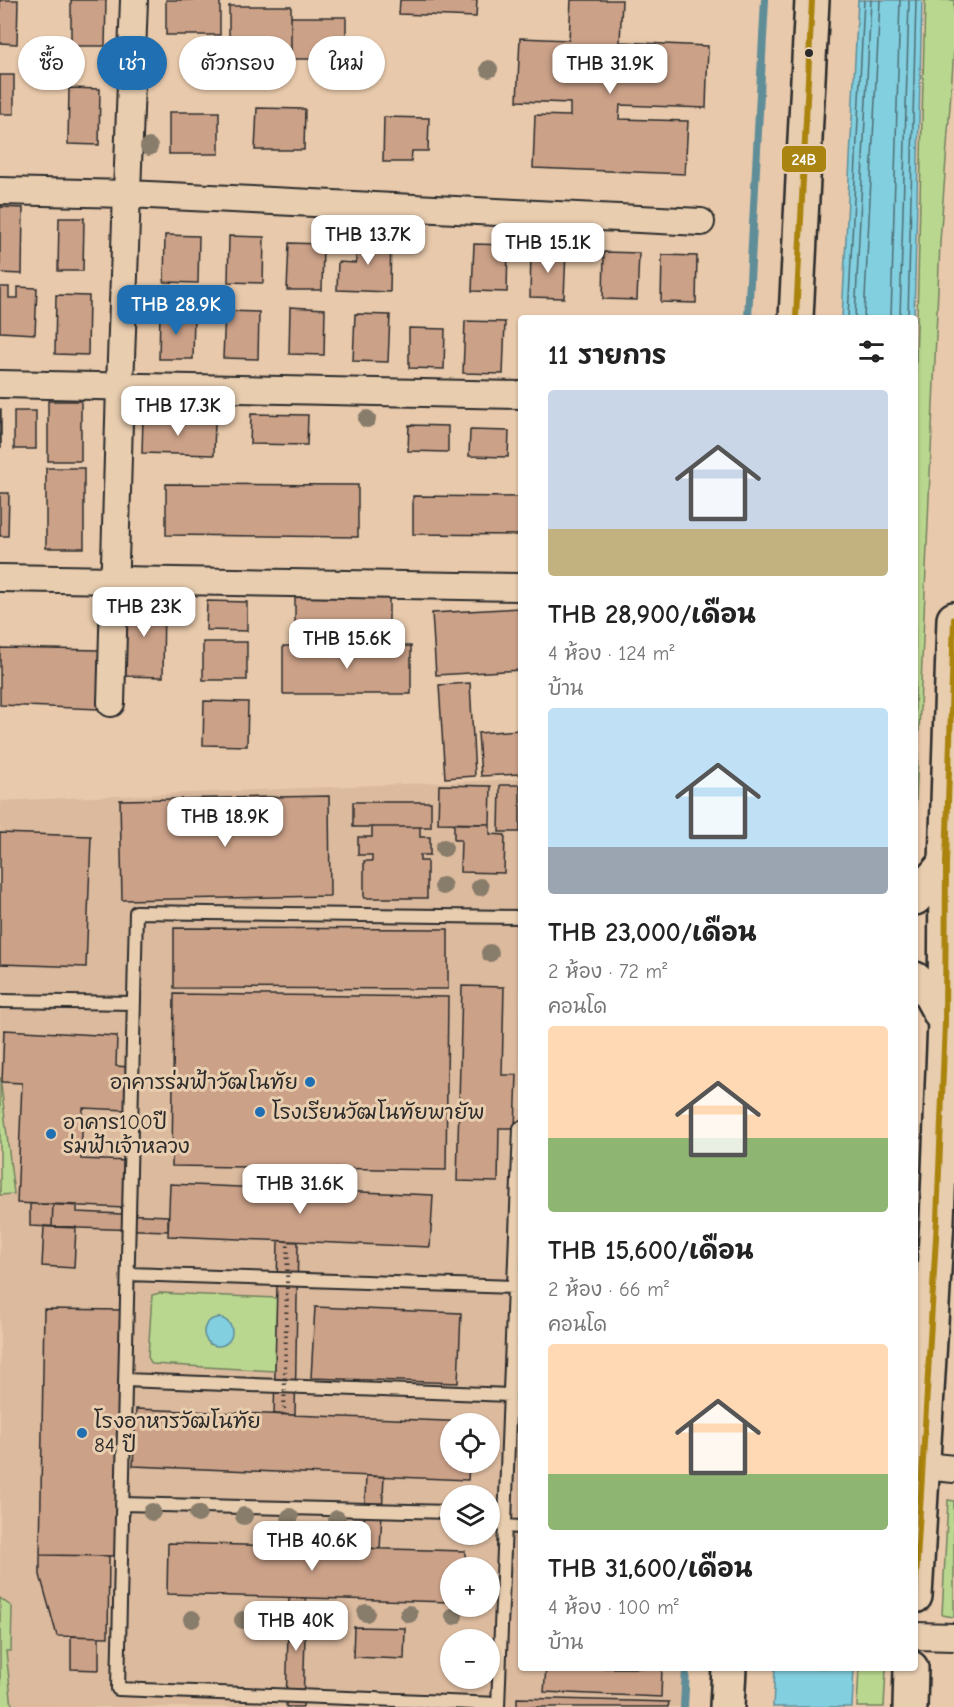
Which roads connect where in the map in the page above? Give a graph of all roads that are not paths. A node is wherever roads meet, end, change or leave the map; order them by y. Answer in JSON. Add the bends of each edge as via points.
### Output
{"nodes":[{"id":1,"x":134,"y":0,"type":"edge"},
{"id":2,"x":812,"y":0,"type":"edge"},
{"id":3,"x":0,"y":191,"type":"edge"},
{"id":4,"x":128,"y":194,"type":"junction"},
{"id":5,"x":701,"y":222,"type":"dead end"},
{"id":6,"x":796,"y":315,"type":"edge"},
{"id":7,"x":0,"y":384,"type":"edge"},
{"id":8,"x":120,"y":386,"type":"junction"},
{"id":9,"x":518,"y":395,"type":"edge"},
{"id":10,"x":0,"y":578,"type":"edge"},
{"id":11,"x":115,"y":580,"type":"junction"},
{"id":12,"x":518,"y":587,"type":"edge"},
{"id":13,"x":954,"y":619,"type":"edge"},
{"id":14,"x":111,"y":703,"type":"dead end"},
{"id":15,"x":946,"y":863,"type":"junction"},
{"id":16,"x":918,"y":895,"type":"edge"},
{"id":17,"x":518,"y":917,"type":"edge"},
{"id":18,"x":950,"y":937,"type":"edge"},
{"id":19,"x":918,"y":982,"type":"edge"},
{"id":20,"x":0,"y":1001,"type":"edge"},
{"id":21,"x":134,"y":1003,"type":"junction"},
{"id":22,"x":945,"y":1022,"type":"junction"},
{"id":23,"x":518,"y":1238,"type":"edge"},
{"id":24,"x":128,"y":1274,"type":"junction"},
{"id":25,"x":514,"y":1287,"type":"junction"},
{"id":26,"x":125,"y":1380,"type":"junction"},
{"id":27,"x":510,"y":1395,"type":"junction"},
{"id":28,"x":938,"y":1468,"type":"edge"},
{"id":29,"x":122,"y":1504,"type":"junction"},
{"id":30,"x":440,"y":1512,"type":"edge"},
{"id":31,"x":500,"y":1518,"type":"edge"},
{"id":32,"x":505,"y":1520,"type":"junction"},
{"id":33,"x":518,"y":1526,"type":"edge"},
{"id":34,"x":918,"y":1579,"type":"edge"},
{"id":35,"x":918,"y":1636,"type":"edge"},
{"id":36,"x":954,"y":1637,"type":"edge"},
{"id":37,"x":729,"y":1671,"type":"edge"},
{"id":38,"x":911,"y":1671,"type":"edge"},
{"id":39,"x":498,"y":1705,"type":"edge"},
{"id":40,"x":727,"y":1707,"type":"edge"},
{"id":41,"x":910,"y":1707,"type":"edge"}],
"edges":[{"from":1,"to":4,"type":"street"},
{"from":2,"to":6,"type":"main road"},
{"from":3,"to":4,"type":"street"},
{"from":4,"to":5,"type":"street"},
{"from":4,"to":8,"type":"street"},
{"from":7,"to":8,"type":"street"},
{"from":8,"to":9,"type":"street"},
{"from":8,"to":11,"type":"street"},
{"from":10,"to":11,"type":"street"},
{"from":11,"to":12,"type":"street"},
{"from":11,"to":14,"type":"street"},
{"from":13,"to":15,"type":"main road"},
{"from":15,"to":16,"type":"main road"},
{"from":15,"to":18,"type":"main road"},
{"from":17,"to":21,"type":"lane","via":[[136,912]]},
{"from":18,"to":22,"type":"main road"},
{"from":19,"to":22,"type":"main road","via":[[928,991]]},
{"from":20,"to":21,"type":"lane"},
{"from":21,"to":24,"type":"lane"},
{"from":22,"to":28,"type":"main road"},
{"from":23,"to":25,"type":"lane"},
{"from":24,"to":25,"type":"lane"},
{"from":24,"to":26,"type":"lane"},
{"from":25,"to":27,"type":"lane"},
{"from":26,"to":27,"type":"lane"},
{"from":26,"to":29,"type":"lane"},
{"from":27,"to":32,"type":"lane"},
{"from":28,"to":34,"type":"main road"},
{"from":29,"to":30,"type":"lane"},
{"from":29,"to":39,"type":"lane","via":[[118,1689]]},
{"from":31,"to":32,"type":"lane"},
{"from":32,"to":33,"type":"lane"},
{"from":32,"to":39,"type":"lane"},
{"from":35,"to":36,"type":"street"},
{"from":37,"to":40,"type":"main road"},
{"from":38,"to":41,"type":"main road"}]}
